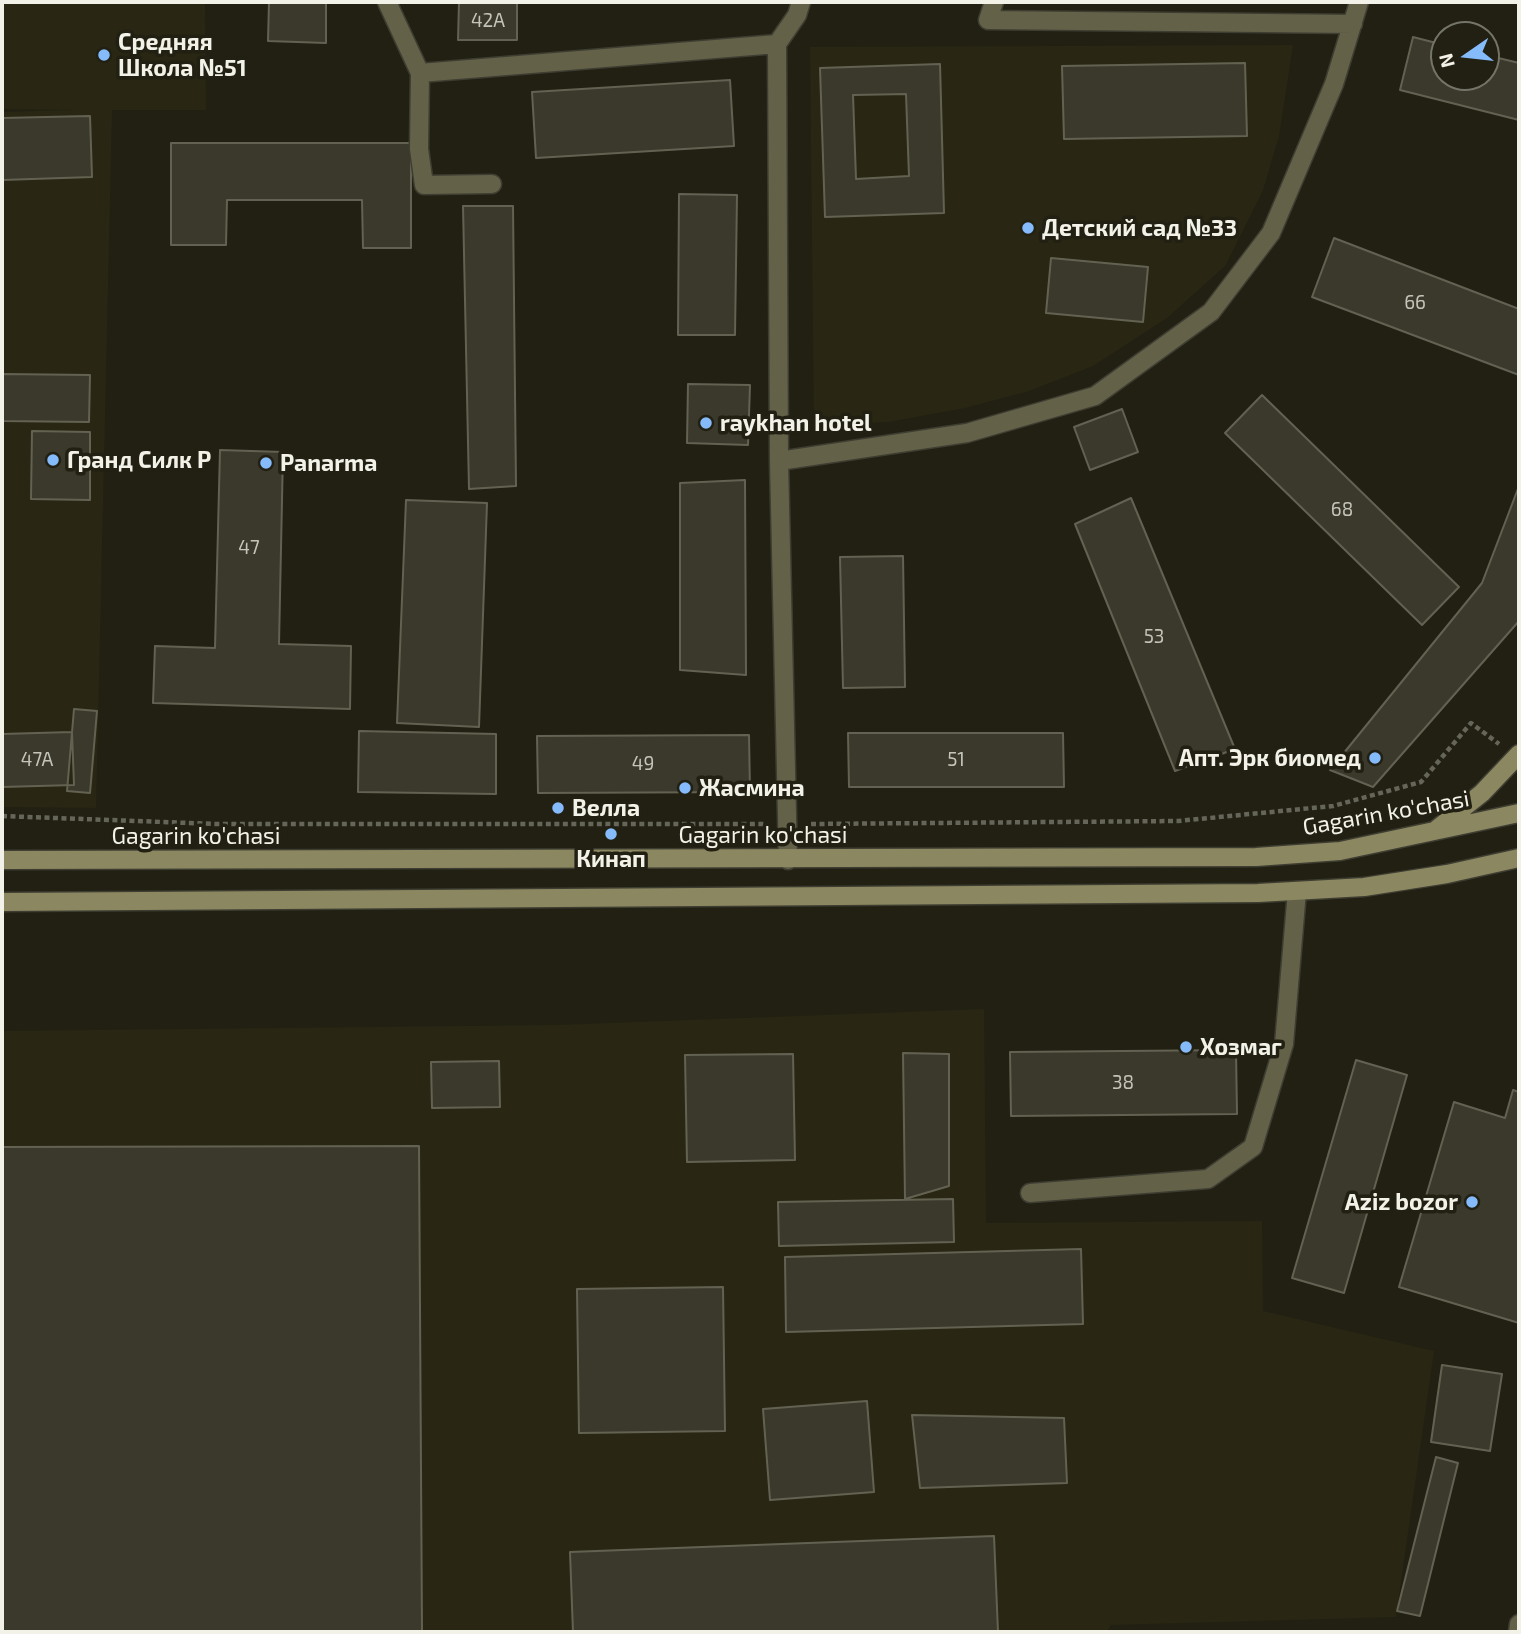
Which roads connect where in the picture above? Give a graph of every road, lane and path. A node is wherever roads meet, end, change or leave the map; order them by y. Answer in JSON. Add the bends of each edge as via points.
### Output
{"nodes":[{"id":1,"x":387,"y":2,"type":"edge"},
{"id":2,"x":801,"y":2,"type":"edge"},
{"id":3,"x":993,"y":2,"type":"edge"},
{"id":4,"x":1359,"y":2,"type":"edge"},
{"id":5,"x":1353,"y":24,"type":"junction"},
{"id":6,"x":778,"y":44,"type":"junction"},
{"id":7,"x":421,"y":73,"type":"junction"},
{"id":8,"x":492,"y":184,"type":"dead end"},
{"id":9,"x":779,"y":461,"type":"junction"},
{"id":10,"x":1519,"y":754,"type":"edge"},
{"id":11,"x":1519,"y":813,"type":"edge"},
{"id":12,"x":1434,"y":831,"type":"junction"},
{"id":13,"x":1519,"y":858,"type":"edge"},
{"id":14,"x":2,"y":860,"type":"edge"},
{"id":15,"x":788,"y":860,"type":"junction"},
{"id":16,"x":1297,"y":891,"type":"junction"},
{"id":17,"x":2,"y":902,"type":"edge"},
{"id":18,"x":1030,"y":1193,"type":"dead end"},
{"id":19,"x":1519,"y":1624,"type":"edge"},
{"id":20,"x":1518,"y":1632,"type":"edge"}],
"edges":[{"from":1,"to":7,"type":"lane"},
{"from":2,"to":6,"type":"lane"},
{"from":3,"to":5,"type":"lane","via":[[988,20]]},
{"from":4,"to":5,"type":"lane"},
{"from":5,"to":9,"type":"lane","via":[[1334,84],[1271,233],[1211,312],[1095,396],[967,433]]},
{"from":6,"to":7,"type":"lane"},
{"from":6,"to":9,"type":"lane"},
{"from":7,"to":8,"type":"lane","via":[[419,149],[424,185]]},
{"from":9,"to":15,"type":"lane"},
{"from":10,"to":12,"type":"main road","via":[[1482,793]]},
{"from":11,"to":12,"type":"main road","name":"Gagarin ko'chasi"},
{"from":12,"to":15,"type":"main road","name":"Gagarin ko'chasi","via":[[1340,852],[1256,858]]},
{"from":13,"to":16,"type":"main road","via":[[1364,887]]},
{"from":14,"to":15,"type":"main road","name":"Gagarin ko'chasi"},
{"from":16,"to":17,"type":"main road"},
{"from":16,"to":18,"type":"lane","via":[[1284,1044],[1253,1147],[1208,1179]]},
{"from":19,"to":20,"type":"lane"}]}
